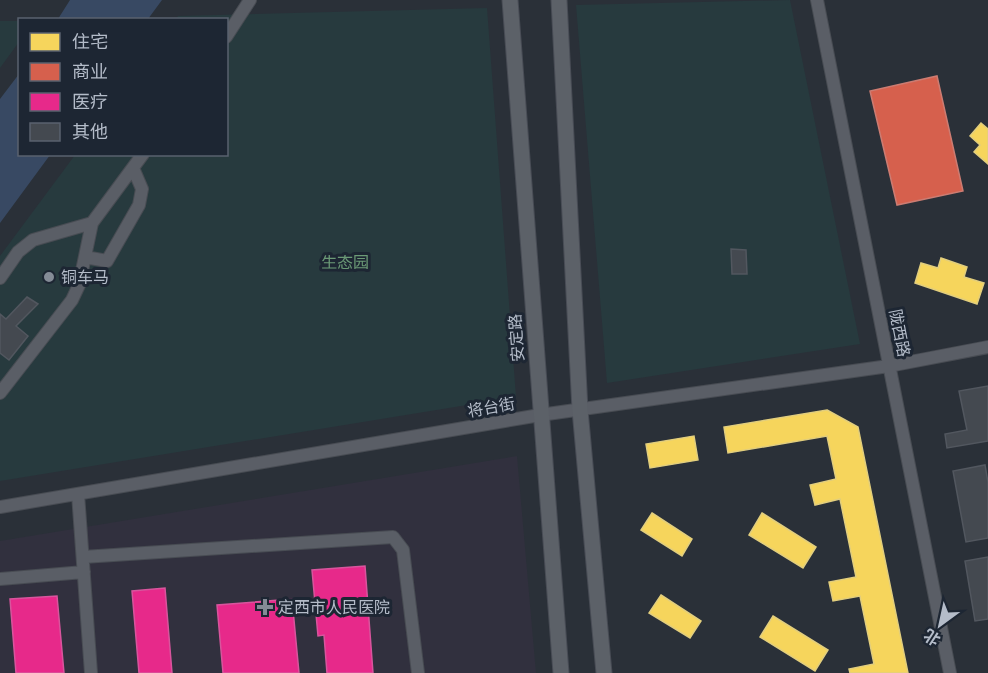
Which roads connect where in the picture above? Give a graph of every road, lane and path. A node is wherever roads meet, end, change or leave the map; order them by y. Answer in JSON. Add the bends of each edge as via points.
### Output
{"nodes":[{"id":1,"x":250,"y":0,"type":"edge"},
{"id":2,"x":510,"y":0,"type":"edge"},
{"id":3,"x":558,"y":0,"type":"edge"},
{"id":4,"x":817,"y":0,"type":"edge"},
{"id":5,"x":228,"y":34,"type":"edge"},
{"id":6,"x":142,"y":156,"type":"edge"},
{"id":7,"x":133,"y":168,"type":"junction"},
{"id":8,"x":92,"y":223,"type":"junction"},
{"id":9,"x":85,"y":257,"type":"junction"},
{"id":10,"x":0,"y":278,"type":"edge"},
{"id":11,"x":988,"y":347,"type":"edge"},
{"id":12,"x":889,"y":366,"type":"junction"},
{"id":13,"x":0,"y":393,"type":"edge"},
{"id":14,"x":580,"y":410,"type":"junction"},
{"id":15,"x":540,"y":415,"type":"junction"},
{"id":16,"x":78,"y":494,"type":"junction"},
{"id":17,"x":0,"y":507,"type":"edge"},
{"id":18,"x":82,"y":558,"type":"junction"},
{"id":19,"x":84,"y":572,"type":"junction"},
{"id":20,"x":0,"y":579,"type":"edge"},
{"id":21,"x":91,"y":673,"type":"edge"},
{"id":22,"x":418,"y":673,"type":"edge"},
{"id":23,"x":561,"y":673,"type":"edge"},
{"id":24,"x":604,"y":673,"type":"edge"},
{"id":25,"x":950,"y":673,"type":"edge"}],
"edges":[{"from":1,"to":5,"type":"street"},
{"from":2,"to":15,"type":"main road","name":"安定路"},
{"from":3,"to":14,"type":"main road"},
{"from":4,"to":12,"type":"street","name":"陇西路"},
{"from":6,"to":7,"type":"street"},
{"from":7,"to":8,"type":"street"},
{"from":7,"to":9,"type":"street","via":[[142,189],[139,205],[107,261]]},
{"from":8,"to":9,"type":"street"},
{"from":8,"to":10,"type":"street","via":[[33,240],[18,252]]},
{"from":9,"to":13,"type":"street","via":[[72,300]]},
{"from":11,"to":12,"type":"street","name":"将台街"},
{"from":12,"to":14,"type":"street","name":"将台街"},
{"from":12,"to":25,"type":"street","name":"陇西路"},
{"from":14,"to":15,"type":"street","name":"将台街"},
{"from":14,"to":24,"type":"main road"},
{"from":15,"to":16,"type":"street","name":"将台街"},
{"from":15,"to":23,"type":"main road","name":"安定路"},
{"from":16,"to":17,"type":"street","name":"将台街"},
{"from":16,"to":18,"type":"street"},
{"from":18,"to":19,"type":"street"},
{"from":18,"to":22,"type":"street","via":[[393,537],[403,550]]},
{"from":19,"to":20,"type":"street"},
{"from":19,"to":21,"type":"street"}]}
